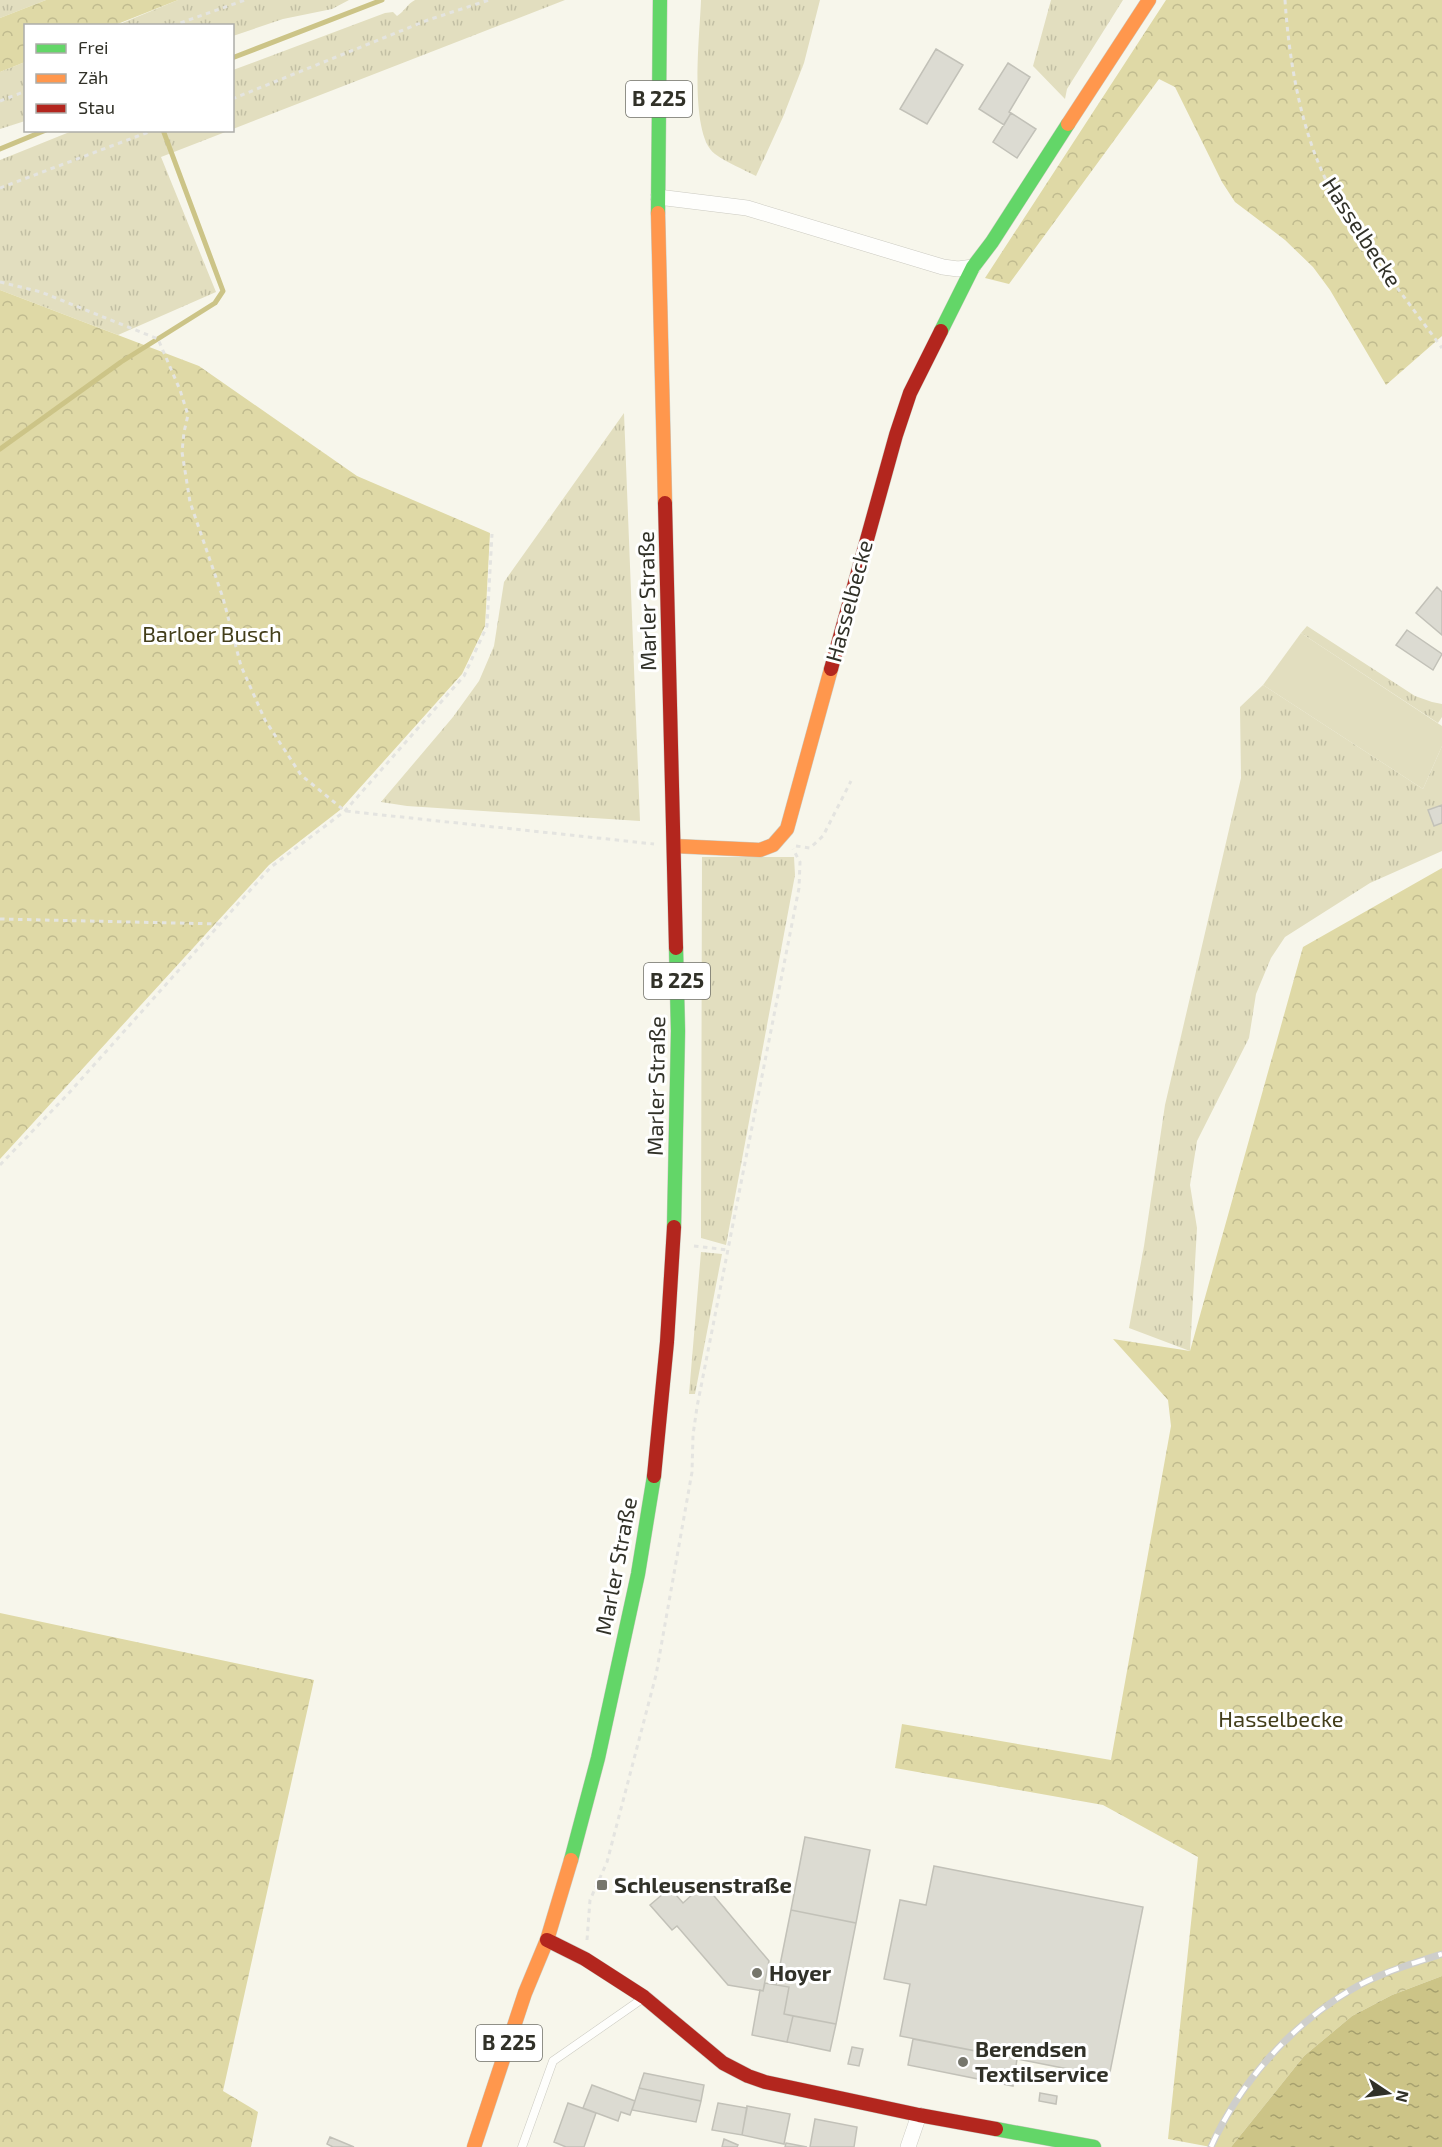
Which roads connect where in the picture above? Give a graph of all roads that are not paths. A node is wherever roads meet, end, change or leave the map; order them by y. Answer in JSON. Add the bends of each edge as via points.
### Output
{"nodes":[{"id":1,"x":660,"y":0,"type":"edge"},
{"id":2,"x":1149,"y":0,"type":"edge"},
{"id":3,"x":658,"y":197,"type":"junction"},
{"id":4,"x":974,"y":267,"type":"junction"},
{"id":5,"x":674,"y":846,"type":"junction"},
{"id":6,"x":547,"y":1940,"type":"junction"},
{"id":7,"x":644,"y":1996,"type":"junction"},
{"id":8,"x":920,"y":2115,"type":"junction"},
{"id":9,"x":474,"y":2147,"type":"edge"},
{"id":10,"x":522,"y":2147,"type":"edge"},
{"id":11,"x":908,"y":2147,"type":"edge"},
{"id":12,"x":1094,"y":2147,"type":"edge"}],
"edges":[{"from":1,"to":3,"type":"main road","name":"Marler Straße","number":"B 225"},
{"from":2,"to":4,"type":"main road","name":"Hasselbecke"},
{"from":3,"to":4,"type":"street","via":[[747,208],[943,267]]},
{"from":3,"to":5,"type":"main road","name":"Marler Straße","number":"B 225"},
{"from":4,"to":5,"type":"main road","name":"Hasselbecke","via":[[902,413],[790,820],[780,838],[760,850]]},
{"from":5,"to":6,"type":"main road","name":"Marler Straße","number":"B 225","via":[[678,1031],[674,1243],[659,1435],[638,1574],[598,1758]]},
{"from":6,"to":7,"type":"main road"},
{"from":6,"to":9,"type":"main road","name":"Marler Straße","number":"B 225","via":[[525,1993]]},
{"from":7,"to":8,"type":"main road","via":[[723,2062],[748,2076]]},
{"from":7,"to":10,"type":"lane","via":[[554,2061]]},
{"from":8,"to":11,"type":"street"},
{"from":8,"to":12,"type":"main road"}]}
